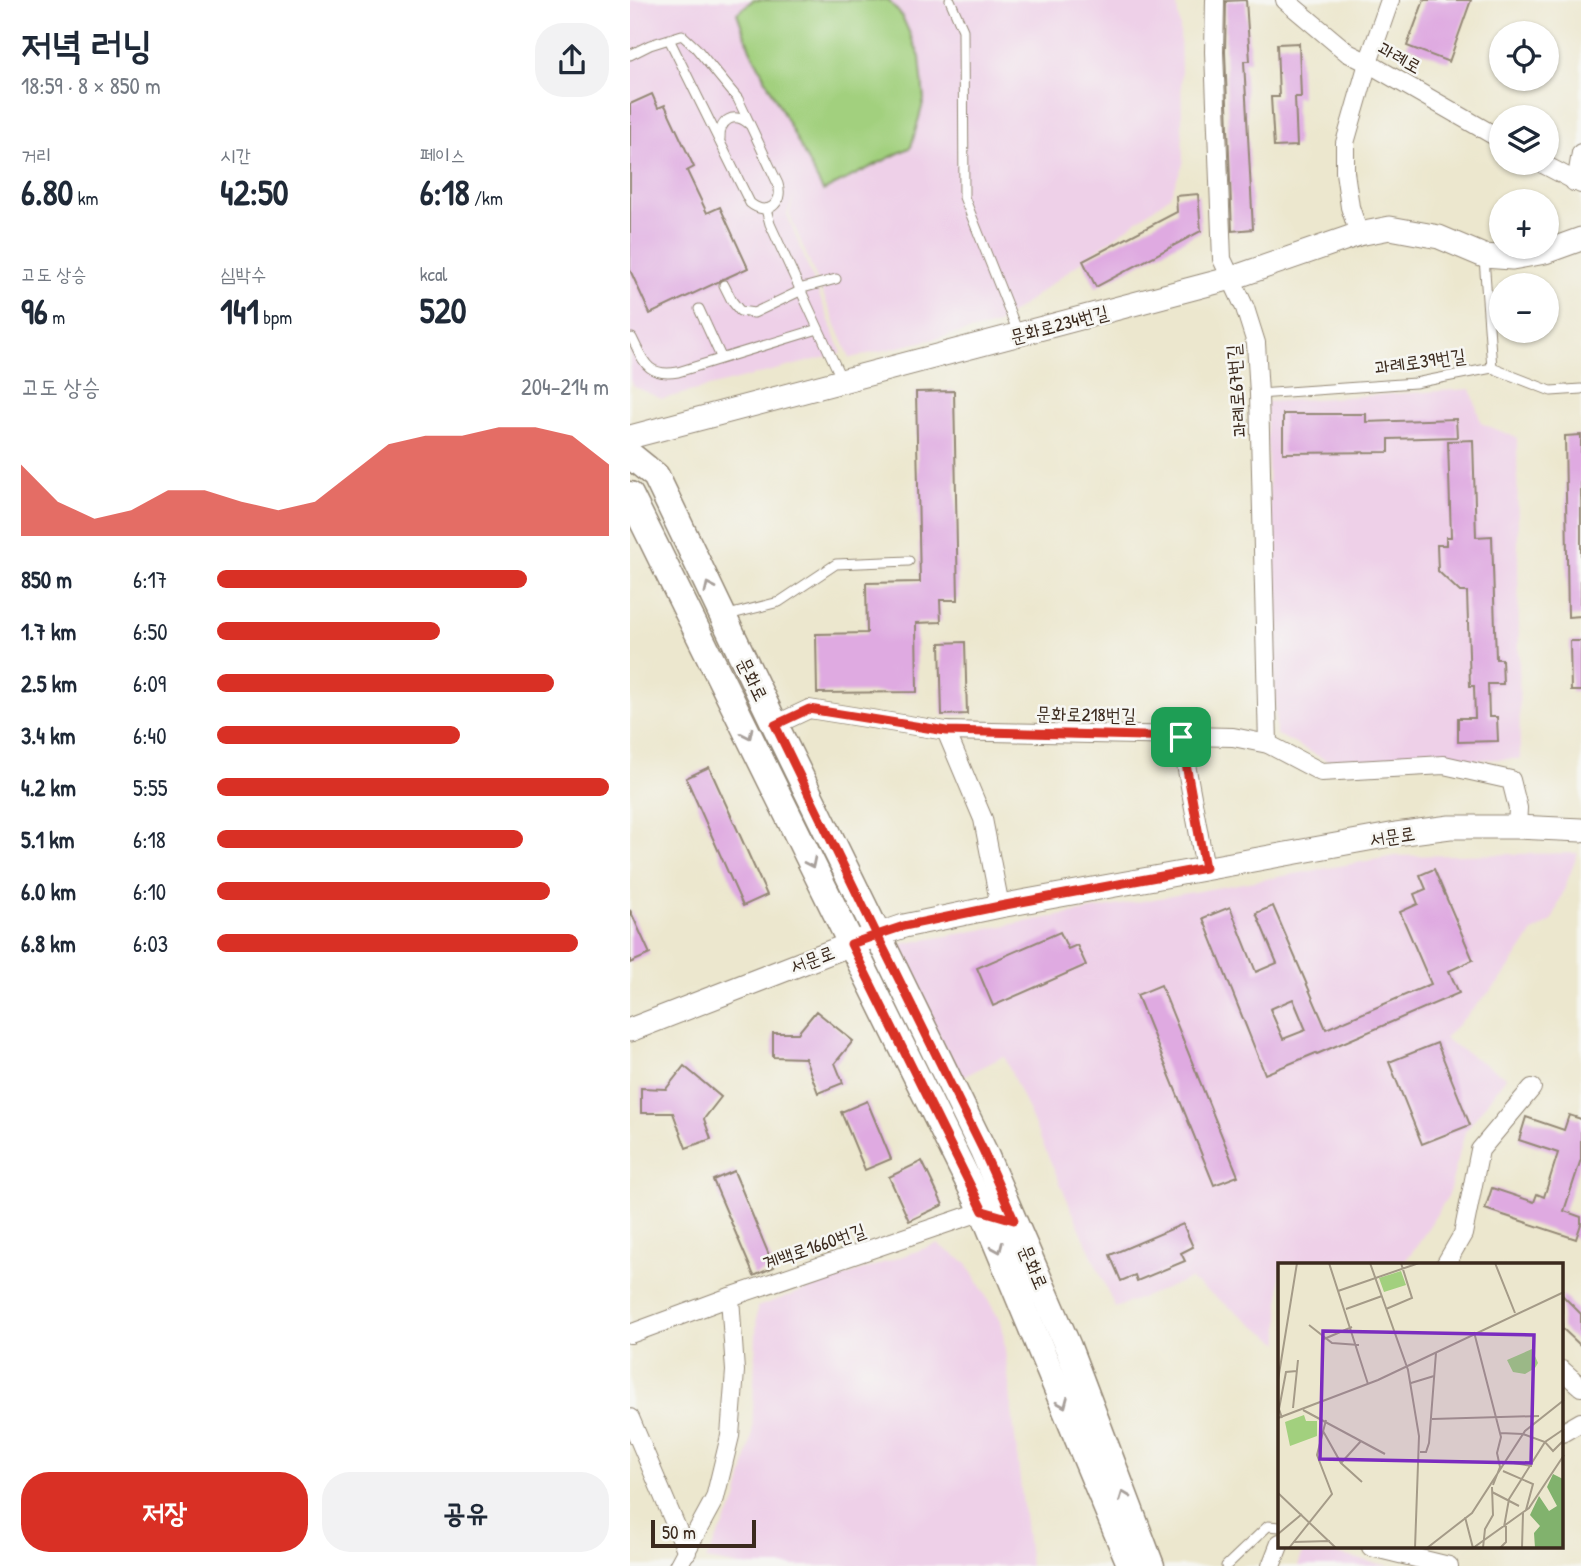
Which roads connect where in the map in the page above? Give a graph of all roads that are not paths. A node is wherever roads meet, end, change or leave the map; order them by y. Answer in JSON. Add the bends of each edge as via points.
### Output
{"nodes":[{"id":1,"x":950,"y":0,"type":"edge"},
{"id":2,"x":1215,"y":0,"type":"edge"},
{"id":3,"x":1286,"y":0,"type":"edge"},
{"id":4,"x":1390,"y":0,"type":"edge"},
{"id":5,"x":669,"y":39,"type":"junction"},
{"id":6,"x":630,"y":55,"type":"edge"},
{"id":7,"x":1368,"y":63,"type":"junction"},
{"id":8,"x":750,"y":125,"type":"junction"},
{"id":9,"x":1489,"y":133,"type":"edge"},
{"id":10,"x":720,"y":142,"type":"junction"},
{"id":11,"x":1581,"y":153,"type":"edge"},
{"id":12,"x":1559,"y":173,"type":"edge"},
{"id":13,"x":1577,"y":183,"type":"edge"},
{"id":14,"x":766,"y":209,"type":"junction"},
{"id":15,"x":1359,"y":234,"type":"junction"},
{"id":16,"x":1581,"y":239,"type":"edge"},
{"id":17,"x":1484,"y":256,"type":"junction"},
{"id":18,"x":1232,"y":278,"type":"junction"},
{"id":19,"x":836,"y":279,"type":"dead end"},
{"id":20,"x":724,"y":285,"type":"dead end"},
{"id":21,"x":800,"y":290,"type":"junction"},
{"id":22,"x":699,"y":309,"type":"dead end"},
{"id":23,"x":818,"y":329,"type":"junction"},
{"id":24,"x":1019,"y":335,"type":"junction"},
{"id":25,"x":632,"y":338,"type":"dead end"},
{"id":26,"x":721,"y":357,"type":"junction"},
{"id":27,"x":1492,"y":368,"type":"junction"},
{"id":28,"x":842,"y":380,"type":"junction"},
{"id":29,"x":1581,"y":389,"type":"edge"},
{"id":30,"x":1259,"y":394,"type":"junction"},
{"id":31,"x":630,"y":437,"type":"edge"},
{"id":32,"x":630,"y":455,"type":"edge"},
{"id":33,"x":630,"y":495,"type":"edge"},
{"id":34,"x":909,"y":561,"type":"dead end"},
{"id":35,"x":723,"y":616,"type":"junction"},
{"id":36,"x":775,"y":725,"type":"junction"},
{"id":37,"x":946,"y":731,"type":"junction"},
{"id":38,"x":1181,"y":737,"type":"junction"},
{"id":39,"x":1268,"y":744,"type":"junction"},
{"id":40,"x":1517,"y":827,"type":"junction"},
{"id":41,"x":1581,"y":830,"type":"edge"},
{"id":42,"x":1205,"y":868,"type":"junction"},
{"id":43,"x":1000,"y":906,"type":"junction"},
{"id":44,"x":877,"y":935,"type":"junction"},
{"id":45,"x":851,"y":944,"type":"junction"},
{"id":46,"x":630,"y":1030,"type":"edge"},
{"id":47,"x":1532,"y":1088,"type":"dead end"},
{"id":48,"x":983,"y":1211,"type":"junction"},
{"id":49,"x":1014,"y":1220,"type":"junction"},
{"id":50,"x":1446,"y":1263,"type":"edge"},
{"id":51,"x":730,"y":1297,"type":"junction"},
{"id":52,"x":630,"y":1334,"type":"edge"},
{"id":53,"x":1564,"y":1372,"type":"edge"},
{"id":54,"x":1581,"y":1387,"type":"edge"},
{"id":55,"x":630,"y":1418,"type":"edge"},
{"id":56,"x":1581,"y":1422,"type":"edge"},
{"id":57,"x":1564,"y":1432,"type":"edge"},
{"id":58,"x":1278,"y":1527,"type":"edge"},
{"id":59,"x":1278,"y":1548,"type":"edge"},
{"id":60,"x":1375,"y":1548,"type":"edge"},
{"id":61,"x":683,"y":1559,"type":"edge"},
{"id":62,"x":1128,"y":1561,"type":"edge"},
{"id":63,"x":1151,"y":1566,"type":"edge"},
{"id":64,"x":1226,"y":1566,"type":"edge"},
{"id":65,"x":1272,"y":1566,"type":"edge"},
{"id":66,"x":1450,"y":1566,"type":"edge"}],
"edges":[{"from":1,"to":24,"type":"lane","via":[[963,30],[964,197]]},
{"from":2,"to":18,"type":"street","name":"과례로67번길","via":[[1222,259]]},
{"from":3,"to":7,"type":"street","name":"과례로","via":[[1348,53]]},
{"from":4,"to":7,"type":"street"},
{"from":5,"to":6,"type":"lane"},
{"from":5,"to":8,"type":"lane","via":[[682,35],[696,48],[738,99]]},
{"from":5,"to":10,"type":"lane"},
{"from":7,"to":9,"type":"street","name":"과례로"},
{"from":7,"to":15,"type":"street","via":[[1345,143],[1350,207]]},
{"from":8,"to":10,"type":"lane","via":[[742,118],[731,118],[722,125]]},
{"from":8,"to":14,"type":"lane","via":[[780,190],[778,200]]},
{"from":10,"to":14,"type":"lane","via":[[750,203]]},
{"from":11,"to":13,"type":"street"},
{"from":12,"to":13,"type":"street"},
{"from":14,"to":21,"type":"lane"},
{"from":15,"to":17,"type":"main road","name":"문화로234번길","via":[[1391,228],[1439,237]]},
{"from":15,"to":18,"type":"main road","name":"문화로234번길"},
{"from":16,"to":17,"type":"main road","name":"문화로234번길","via":[[1512,258]]},
{"from":17,"to":27,"type":"lane"},
{"from":18,"to":24,"type":"main road","name":"문화로234번길"},
{"from":18,"to":30,"type":"street","name":"과례로67번길","via":[[1256,344]]},
{"from":19,"to":21,"type":"lane"},
{"from":20,"to":21,"type":"lane","via":[[740,311],[754,313]]},
{"from":21,"to":23,"type":"lane"},
{"from":22,"to":26,"type":"lane"},
{"from":23,"to":26,"type":"lane"},
{"from":23,"to":28,"type":"lane"},
{"from":24,"to":28,"type":"main road","name":"문화로234번길"},
{"from":25,"to":26,"type":"lane","via":[[652,371],[663,374]]},
{"from":27,"to":29,"type":"lane","name":"과례로39번길","via":[[1551,391]]},
{"from":27,"to":30,"type":"lane","name":"과례로39번길","via":[[1415,383]]},
{"from":28,"to":31,"type":"main road","name":"문화로234번길"},
{"from":30,"to":39,"type":"street","name":"과례로67번길"},
{"from":35,"to":32,"type":"main road","name":"문화로","one_way":true,"via":[[656,476]]},
{"from":33,"to":45,"type":"main road","name":"문화로","one_way":true},
{"from":34,"to":35,"type":"lane","via":[[836,564],[779,602]]},
{"from":35,"to":36,"type":"main road","name":"문화로"},
{"from":36,"to":37,"type":"street","name":"문화로218번길","via":[[809,709]]},
{"from":36,"to":44,"type":"main road","name":"문화로"},
{"from":37,"to":38,"type":"street","name":"문화로218번길"},
{"from":37,"to":43,"type":"street","via":[[983,819]]},
{"from":38,"to":39,"type":"street","name":"문화로218번길","via":[[1233,737]]},
{"from":38,"to":42,"type":"street"},
{"from":39,"to":40,"type":"street","name":"문화로218번길","via":[[1321,772],[1444,765],[1511,780]]},
{"from":40,"to":41,"type":"main road","name":"서문로"},
{"from":40,"to":42,"type":"main road","name":"서문로","via":[[1396,834]]},
{"from":42,"to":43,"type":"main road","name":"서문로"},
{"from":43,"to":44,"type":"main road","name":"서문로"},
{"from":44,"to":45,"type":"main road","name":"서문로"},
{"from":44,"to":49,"type":"main road","name":"문화로"},
{"from":45,"to":46,"type":"main road","name":"서문로"},
{"from":45,"to":48,"type":"main road","name":"문화로"},
{"from":47,"to":50,"type":"street","via":[[1480,1150],[1463,1234]]},
{"from":48,"to":49,"type":"street"},
{"from":48,"to":51,"type":"street","name":"계백로1660번길"},
{"from":48,"to":62,"type":"main road","name":"문화로","one_way":true},
{"from":63,"to":49,"type":"main road","name":"문화로","one_way":true},
{"from":51,"to":52,"type":"street","name":"계백로1660번길"},
{"from":51,"to":61,"type":"street","via":[[735,1371],[730,1436],[715,1498]]},
{"from":53,"to":54,"type":"street"},
{"from":55,"to":61,"type":"street"},
{"from":56,"to":57,"type":"street"},
{"from":58,"to":64,"type":"lane","via":[[1268,1526]]},
{"from":59,"to":65,"type":"street"},
{"from":60,"to":66,"type":"street"}]}
